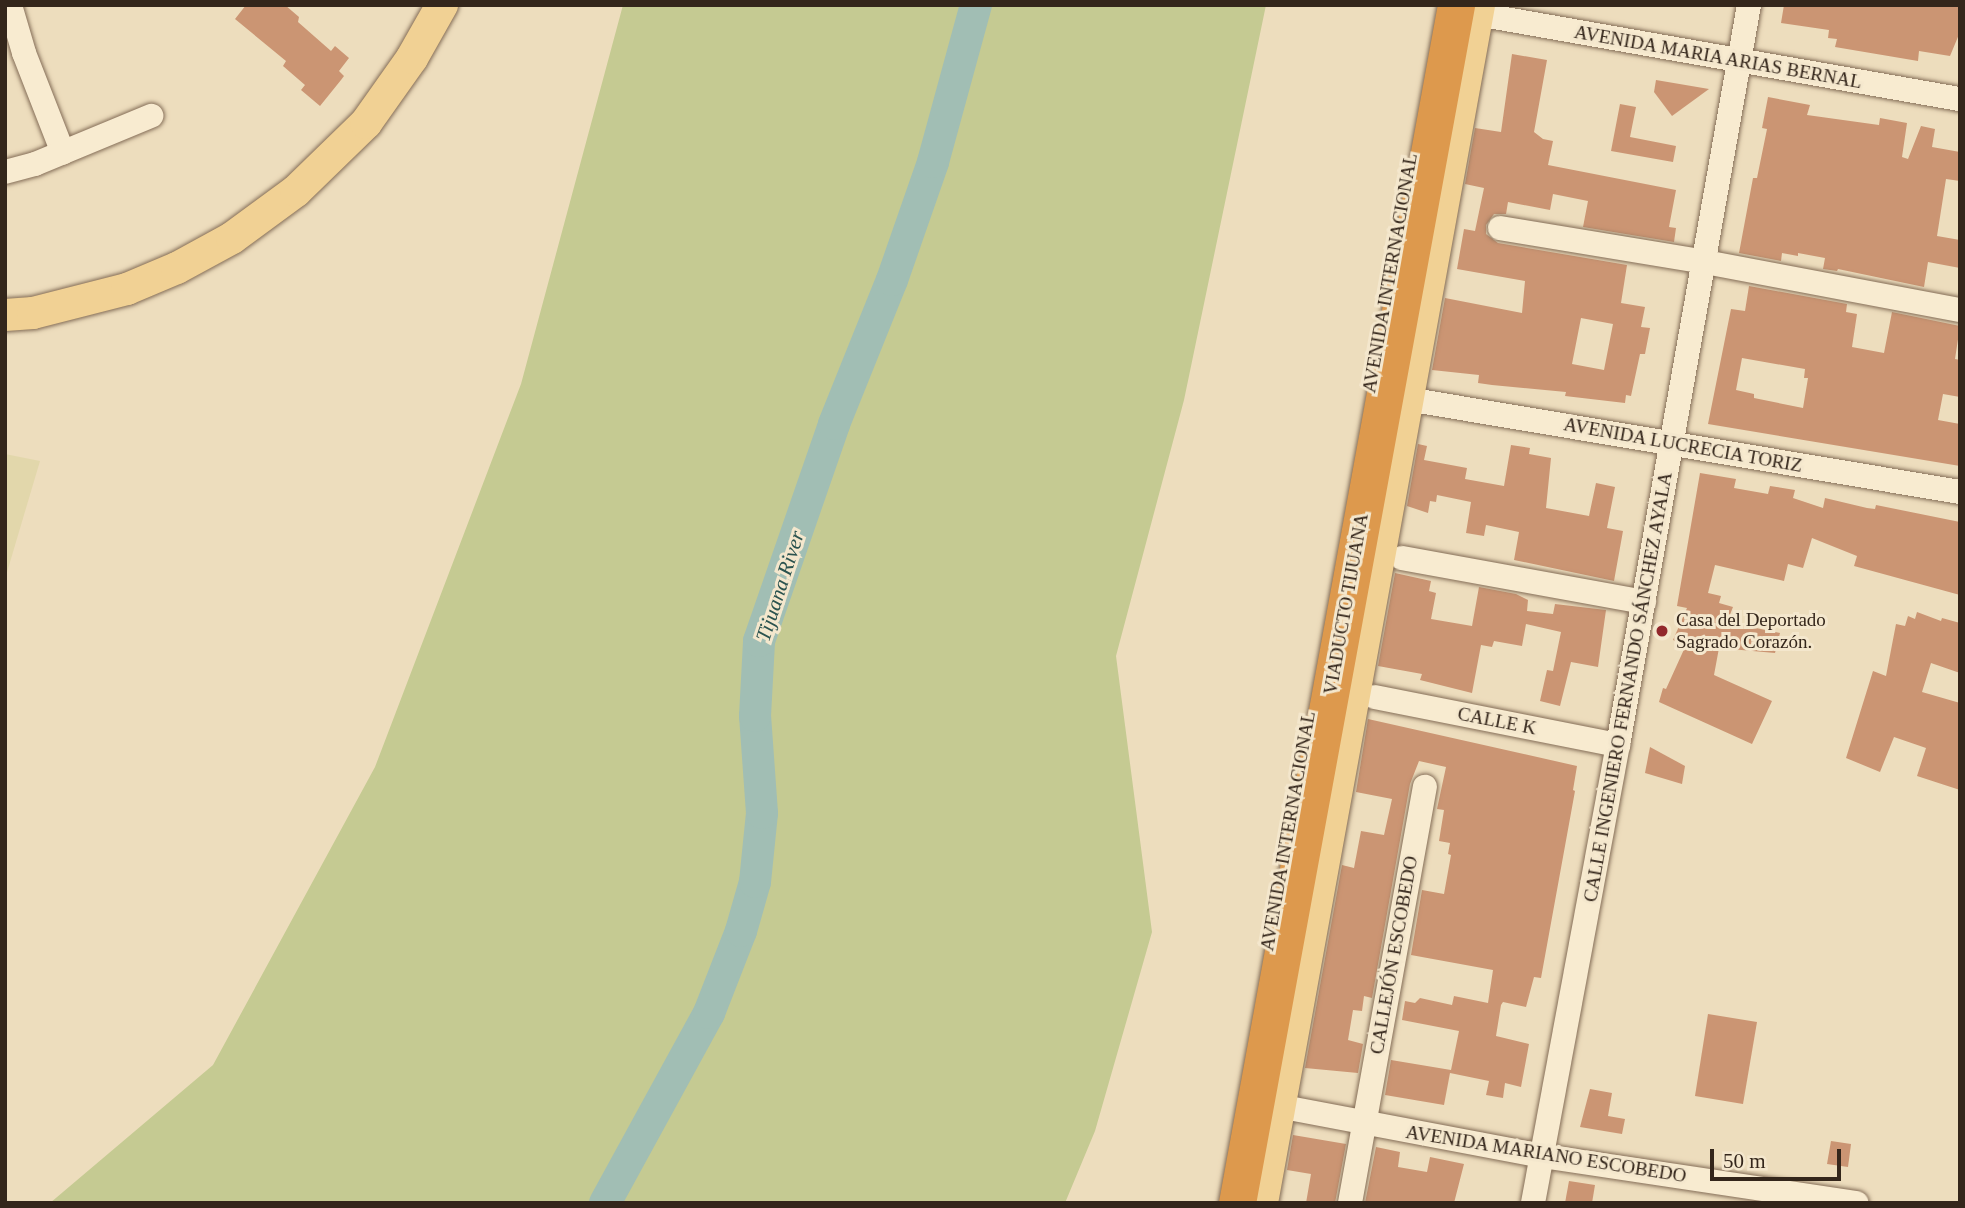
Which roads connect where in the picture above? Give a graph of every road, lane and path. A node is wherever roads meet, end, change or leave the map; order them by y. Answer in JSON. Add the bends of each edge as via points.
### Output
{"nodes":[{"id":1,"x":10,"y":5,"type":"edge"},
{"id":2,"x":442,"y":5,"type":"edge"},
{"id":3,"x":1439,"y":5,"type":"edge"},
{"id":4,"x":1749,"y":5,"type":"edge"},
{"id":5,"x":1464,"y":7,"type":"edge"},
{"id":6,"x":1738,"y":62,"type":"junction"},
{"id":7,"x":1960,"y":99,"type":"edge"},
{"id":8,"x":151,"y":116,"type":"dead end"},
{"id":9,"x":63,"y":153,"type":"junction"},
{"id":10,"x":5,"y":172,"type":"edge"},
{"id":11,"x":1500,"y":228,"type":"dead end"},
{"id":12,"x":1705,"y":262,"type":"junction"},
{"id":13,"x":1960,"y":310,"type":"edge"},
{"id":14,"x":5,"y":315,"type":"edge"},
{"id":15,"x":1407,"y":399,"type":"junction"},
{"id":16,"x":1672,"y":442,"type":"junction"},
{"id":17,"x":1960,"y":492,"type":"edge"},
{"id":18,"x":1402,"y":558,"type":"dead end"},
{"id":19,"x":1644,"y":602,"type":"junction"},
{"id":20,"x":1375,"y":696,"type":"dead end"},
{"id":21,"x":1618,"y":745,"type":"junction"},
{"id":22,"x":1425,"y":787,"type":"dead end"},
{"id":23,"x":1278,"y":1106,"type":"junction"},
{"id":24,"x":1363,"y":1124,"type":"junction"},
{"id":25,"x":1542,"y":1156,"type":"junction"},
{"id":26,"x":1791,"y":1198,"type":"edge"},
{"id":27,"x":1221,"y":1203,"type":"edge"},
{"id":28,"x":1230,"y":1203,"type":"edge"},
{"id":29,"x":1237,"y":1203,"type":"edge"},
{"id":30,"x":1243,"y":1203,"type":"edge"},
{"id":31,"x":1262,"y":1203,"type":"edge"},
{"id":32,"x":1350,"y":1203,"type":"edge"},
{"id":33,"x":1533,"y":1203,"type":"edge"},
{"id":34,"x":1857,"y":1203,"type":"edge"}],
"edges":[{"from":1,"to":9,"type":"street"},
{"from":2,"to":14,"type":"main road","via":[[366,124],[296,191],[232,238],[127,289],[33,313]]},
{"from":3,"to":27,"type":"highway","name":"AVENIDA INTERNACIONAL"},
{"from":4,"to":6,"type":"street","name":"CALLE INGENIERO FERNANDO SÁNCHEZ AYALA"},
{"from":5,"to":6,"type":"street","name":"AVENIDA MARIA ARIAS BERNAL"},
{"from":5,"to":15,"type":"main road","name":"AVENIDA INTERNACIONAL"},
{"from":5,"to":28,"type":"highway","name":"VIADUCTO TIJUANA"},
{"from":5,"to":29,"type":"highway","name":"VIADUCTO TIJUANA"},
{"from":5,"to":30,"type":"highway","name":"AVENIDA INTERNACIONAL"},
{"from":6,"to":7,"type":"street","name":"AVENIDA MARIA ARIAS BERNAL"},
{"from":6,"to":12,"type":"street","name":"CALLE INGENIERO FERNANDO SÁNCHEZ AYALA"},
{"from":8,"to":9,"type":"street"},
{"from":9,"to":10,"type":"street"},
{"from":11,"to":12,"type":"street"},
{"from":12,"to":13,"type":"street"},
{"from":12,"to":16,"type":"street","name":"CALLE INGENIERO FERNANDO SÁNCHEZ AYALA"},
{"from":15,"to":16,"type":"street","name":"AVENIDA LUCRECIA TORIZ"},
{"from":15,"to":23,"type":"main road","name":"AVENIDA INTERNACIONAL"},
{"from":16,"to":17,"type":"street","name":"AVENIDA LUCRECIA TORIZ"},
{"from":16,"to":19,"type":"street","name":"CALLE INGENIERO FERNANDO SÁNCHEZ AYALA"},
{"from":18,"to":19,"type":"street"},
{"from":19,"to":21,"type":"street","name":"CALLE INGENIERO FERNANDO SÁNCHEZ AYALA"},
{"from":20,"to":21,"type":"street","name":"CALLE K"},
{"from":21,"to":25,"type":"street","name":"CALLE INGENIERO FERNANDO SÁNCHEZ AYALA"},
{"from":22,"to":24,"type":"street","name":"CALLEJÓN ESCOBEDO"},
{"from":23,"to":24,"type":"street","name":"AVENIDA MARIANO ESCOBEDO"},
{"from":23,"to":31,"type":"main road","name":"AVENIDA INTERNACIONAL"},
{"from":24,"to":25,"type":"street","name":"AVENIDA MARIANO ESCOBEDO"},
{"from":24,"to":32,"type":"street","name":"CALLEJÓN ESCOBEDO"},
{"from":25,"to":26,"type":"street","name":"AVENIDA MARIANO ESCOBEDO"},
{"from":25,"to":33,"type":"street","name":"CALLE INGENIERO FERNANDO SÁNCHEZ AYALA"},
{"from":26,"to":34,"type":"street","name":"AVENIDA MARIANO ESCOBEDO"}]}
